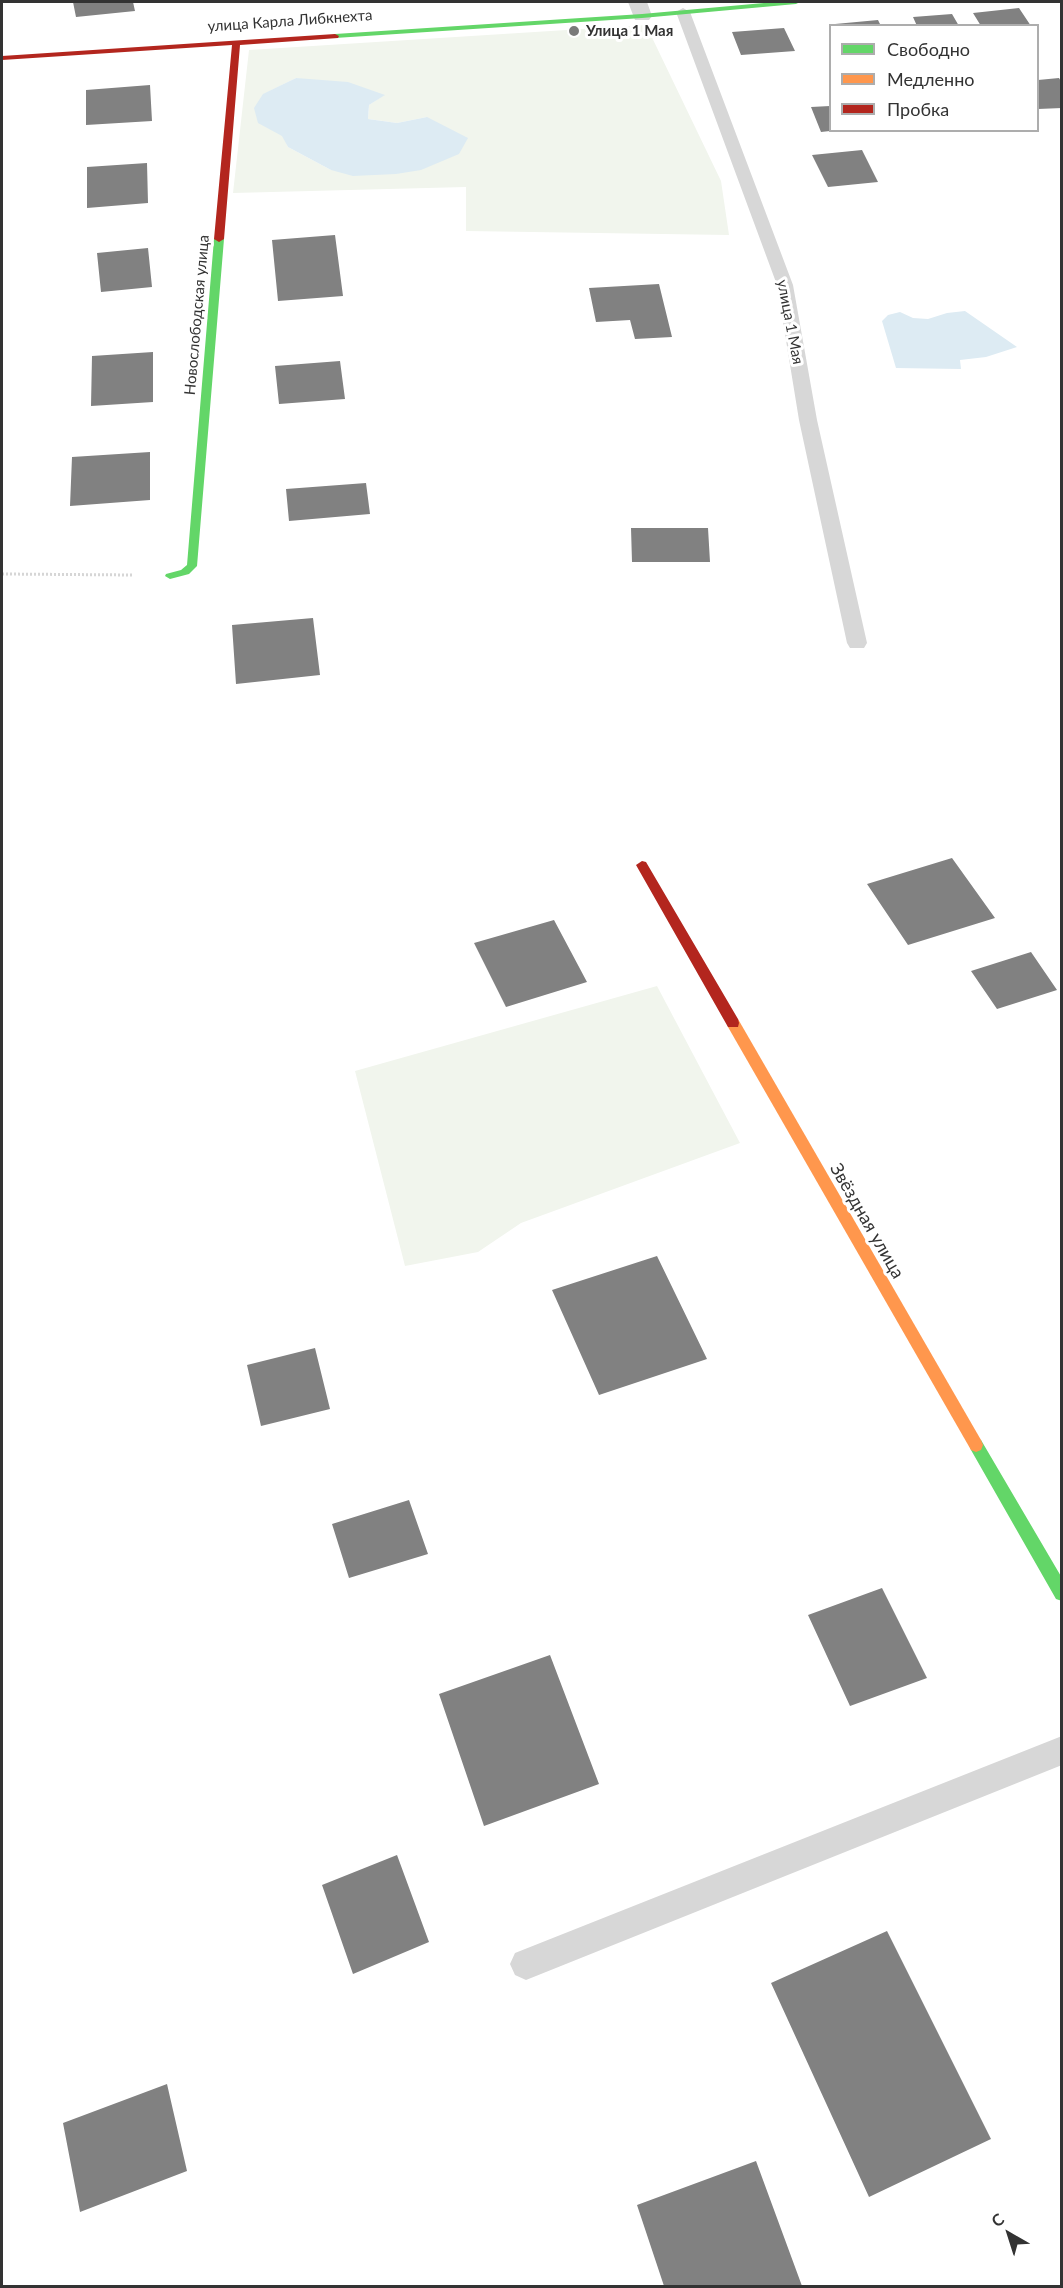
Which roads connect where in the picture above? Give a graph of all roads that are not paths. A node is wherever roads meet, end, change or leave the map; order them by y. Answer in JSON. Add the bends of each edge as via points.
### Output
{"nodes":[{"id":1,"x":796,"y":2,"type":"edge"},
{"id":2,"x":640,"y":9,"type":"edge"},
{"id":3,"x":683,"y":12,"type":"junction"},
{"id":4,"x":236,"y":41,"type":"junction"},
{"id":5,"x":2,"y":58,"type":"edge"},
{"id":6,"x":170,"y":576,"type":"road end"},
{"id":7,"x":857,"y":643,"type":"dead end"},
{"id":8,"x":642,"y":865,"type":"dead end"},
{"id":9,"x":1062,"y":1594,"type":"edge"},
{"id":10,"x":1062,"y":1750,"type":"edge"},
{"id":11,"x":526,"y":1964,"type":"dead end"}],
"edges":[{"from":1,"to":3,"type":"street","name":"улица Карла Либкнехта"},
{"from":2,"to":3,"type":"street","name":"улица Карла Либкнехта"},
{"from":2,"to":4,"type":"street","name":"улица Карла Либкнехта"},
{"from":3,"to":7,"type":"lane","name":"улица 1 Мая","via":[[786,285],[808,420]]},
{"from":4,"to":5,"type":"street","name":"улица Карла Либкнехта"},
{"from":4,"to":6,"type":"street","name":"Новослободская улица","via":[[192,566]]},
{"from":8,"to":9,"type":"street","name":"Звёздная улица"},
{"from":10,"to":11,"type":"lane"}]}
